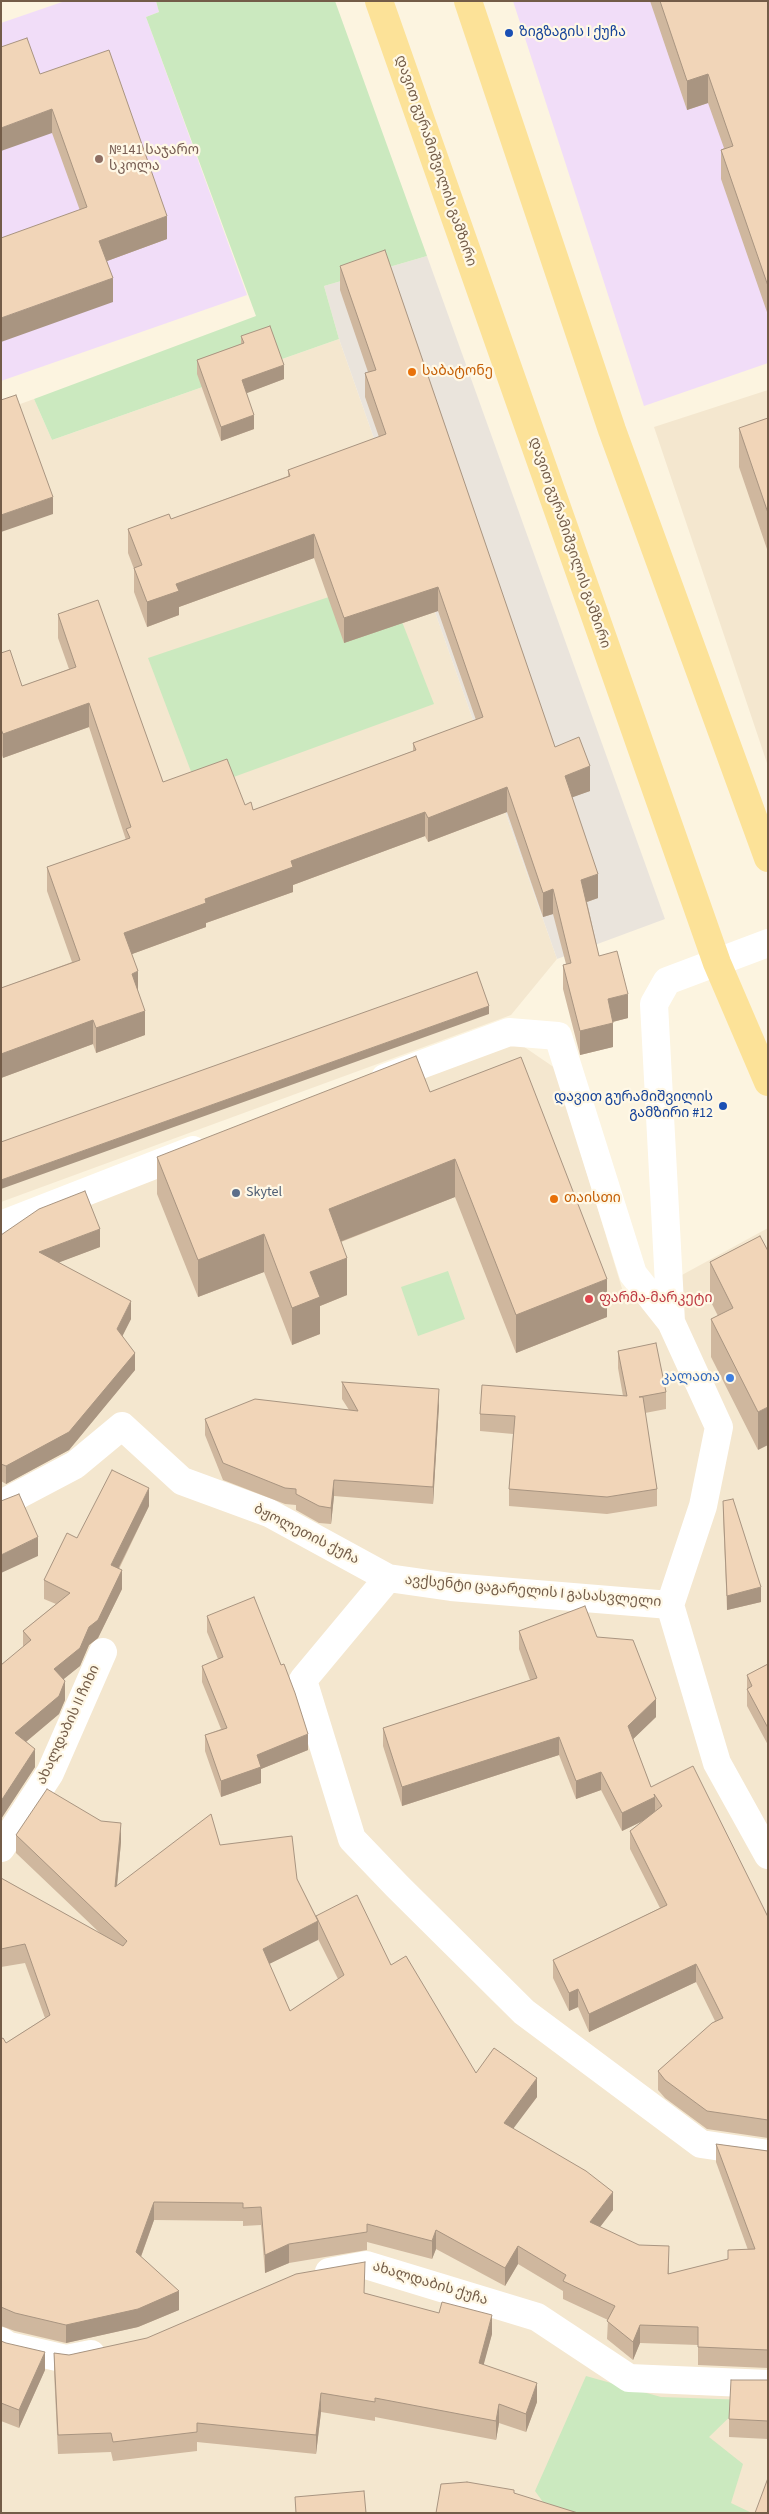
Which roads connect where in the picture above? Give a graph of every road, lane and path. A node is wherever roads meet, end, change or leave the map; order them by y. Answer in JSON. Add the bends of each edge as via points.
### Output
{"nodes":[{"id":1,"x":379,"y":1,"type":"edge"},
{"id":2,"x":468,"y":1,"type":"edge"},
{"id":3,"x":768,"y":858,"type":"edge"},
{"id":4,"x":768,"y":944,"type":"edge"},
{"id":5,"x":717,"y":963,"type":"junction"},
{"id":6,"x":768,"y":1082,"type":"edge"},
{"id":7,"x":360,"y":1087,"type":"edge"},
{"id":8,"x":220,"y":1139,"type":"edge"},
{"id":9,"x":1,"y":1225,"type":"edge"},
{"id":10,"x":671,"y":1322,"type":"junction"},
{"id":11,"x":1,"y":1504,"type":"edge"},
{"id":12,"x":388,"y":1578,"type":"junction"},
{"id":13,"x":670,"y":1605,"type":"junction"},
{"id":14,"x":103,"y":1652,"type":"dead end"},
{"id":15,"x":1,"y":1848,"type":"edge"},
{"id":16,"x":768,"y":1855,"type":"edge"},
{"id":17,"x":768,"y":2154,"type":"edge"},
{"id":18,"x":302,"y":2276,"type":"edge"},
{"id":19,"x":1,"y":2341,"type":"edge"},
{"id":20,"x":114,"y":2349,"type":"edge"},
{"id":21,"x":768,"y":2384,"type":"edge"}],
"edges":[{"from":1,"to":5,"type":"main road","name":"დავით გურამიშვილის გამზირი"},
{"from":2,"to":3,"type":"main road","via":[[612,430]]},
{"from":4,"to":5,"type":"street"},
{"from":5,"to":6,"type":"main road","name":"დავით გურამიშვილის გამზირი"},
{"from":5,"to":10,"type":"street","via":[[667,982],[654,1004]]},
{"from":7,"to":10,"type":"street","via":[[509,1032],[558,1036],[632,1274]]},
{"from":8,"to":9,"type":"street"},
{"from":10,"to":13,"type":"street","via":[[719,1426],[703,1506]]},
{"from":11,"to":12,"type":"street","name":"ბჟოლეთის ქუჩა","via":[[75,1465],[122,1426],[182,1481],[269,1513]]},
{"from":12,"to":13,"type":"street","name":"ავქსენტი ცაგარელის I გასასვლელი","via":[[451,1587]]},
{"from":12,"to":17,"type":"street","name":"ავქსენტი ცაგარელის I გასასვლელი","via":[[303,1680],[352,1838],[524,2012],[701,2144]]},
{"from":13,"to":16,"type":"street","via":[[717,1763]]},
{"from":14,"to":15,"type":"street","name":"ახალდაბის II ჩიხი","via":[[50,1773]]},
{"from":18,"to":21,"type":"street","name":"ახალდაბის ქუჩა","via":[[366,2265],[537,2316],[629,2378]]},
{"from":19,"to":20,"type":"street","via":[[9,2346],[66,2360]]}]}
